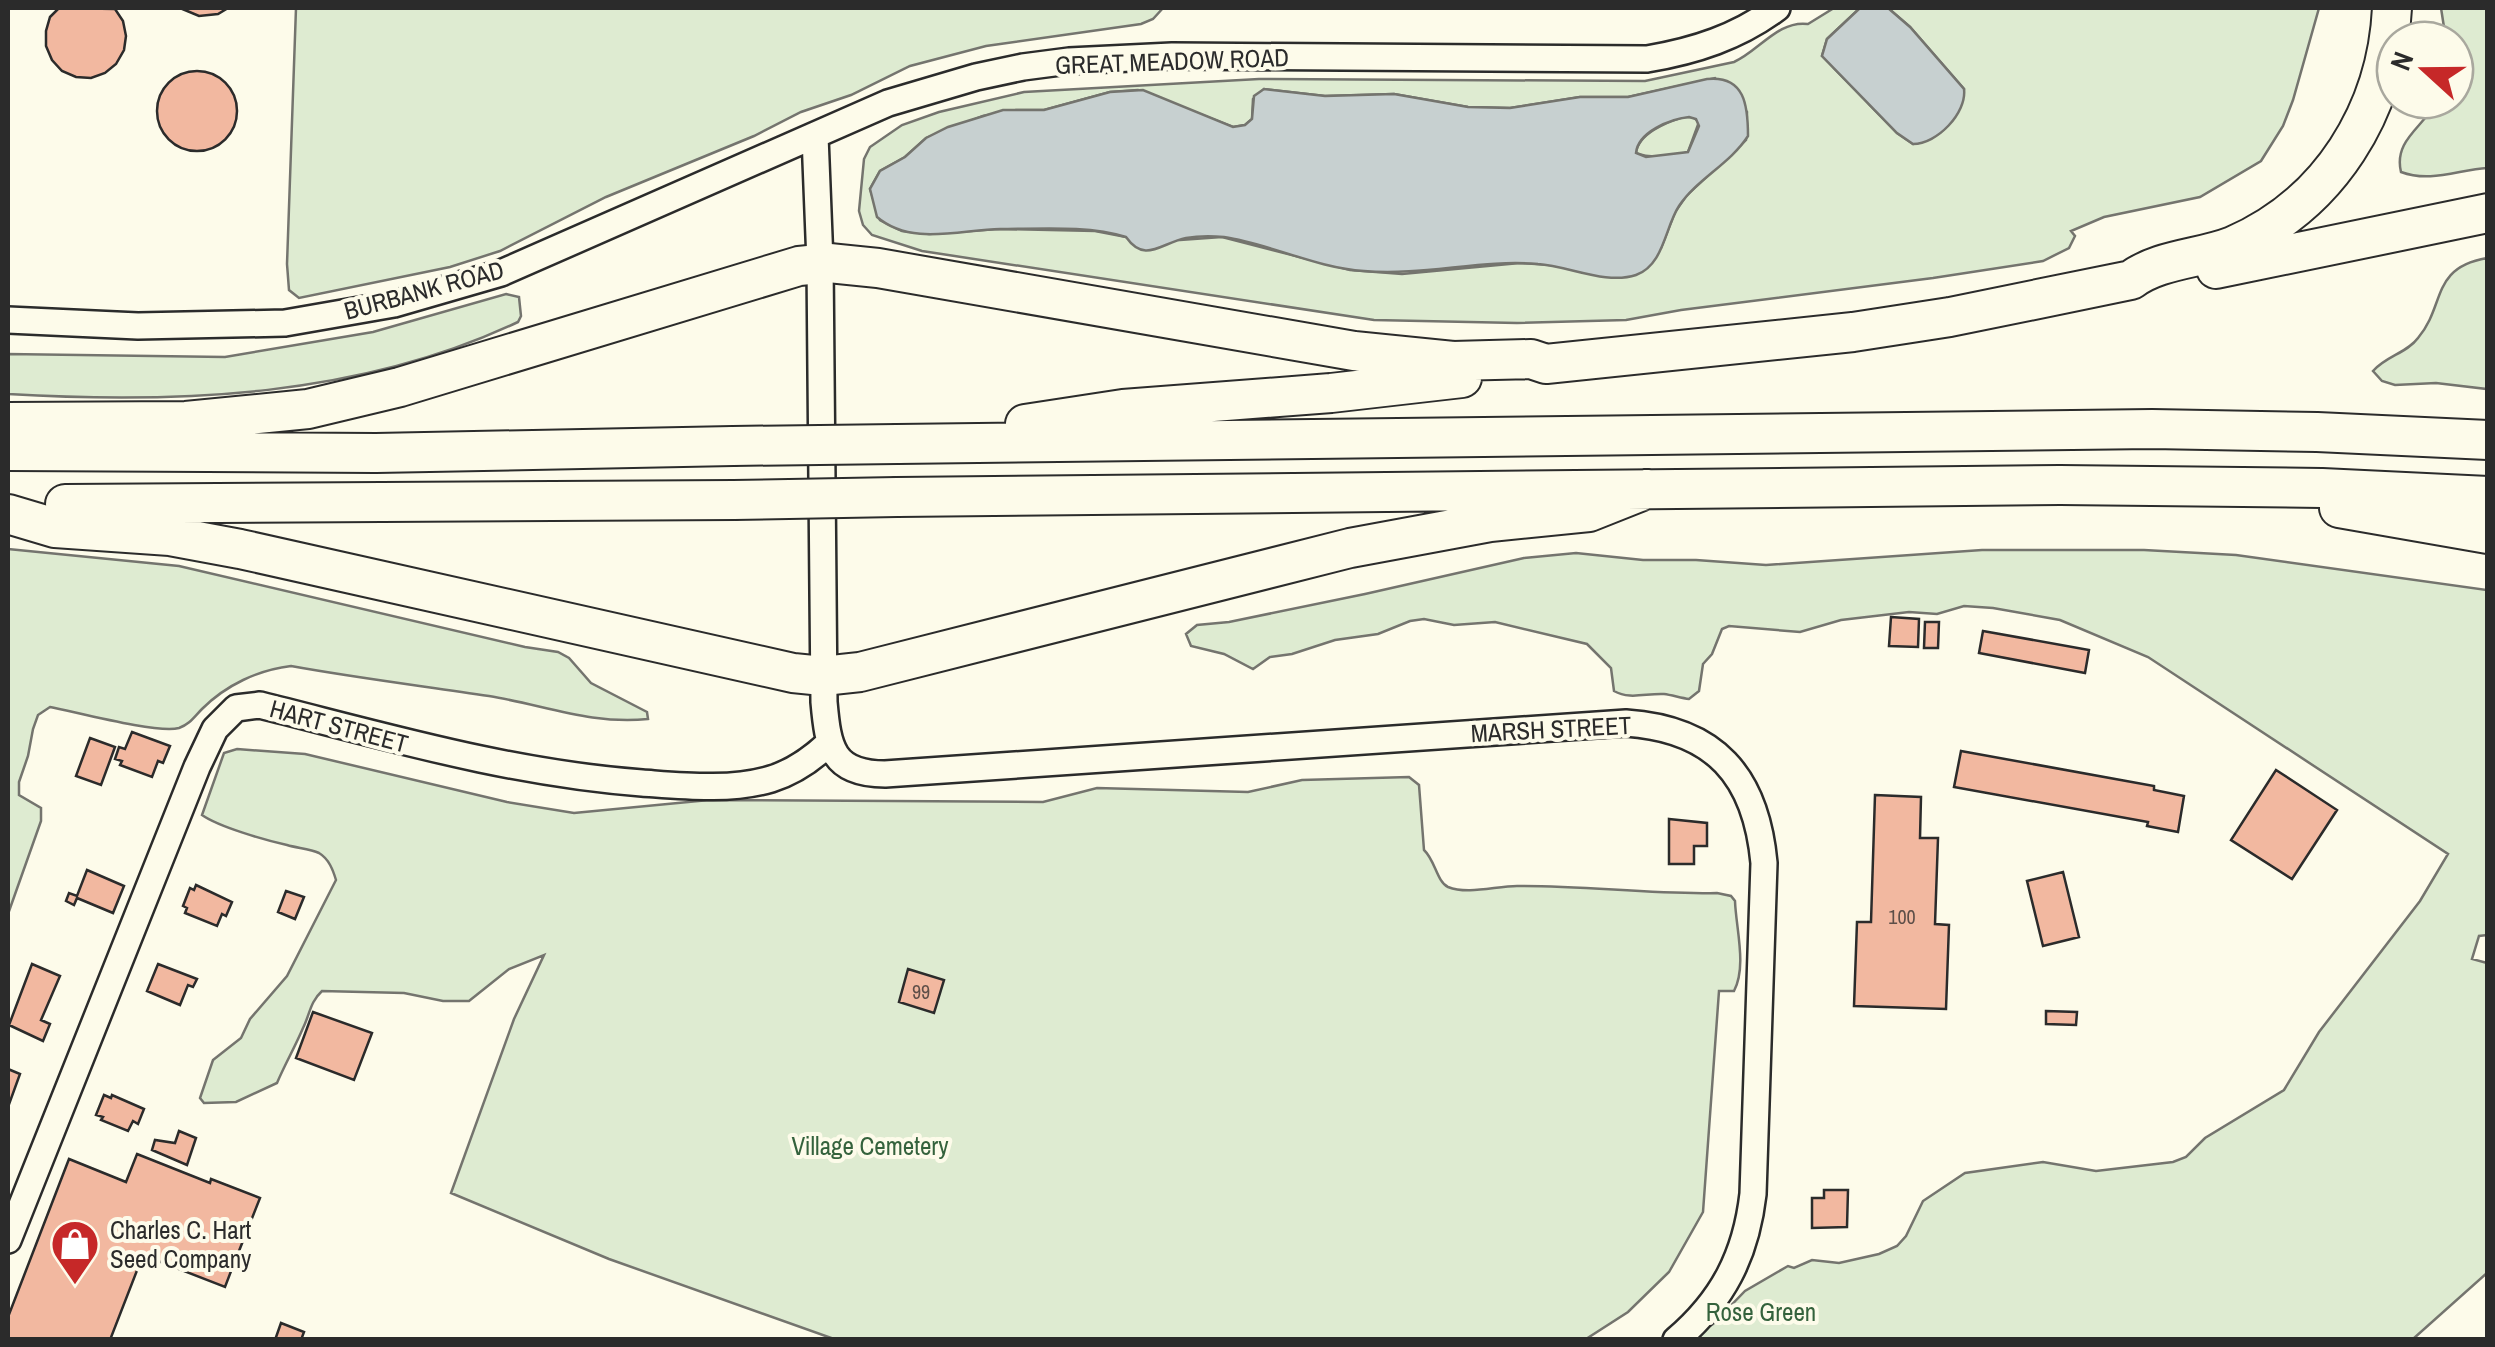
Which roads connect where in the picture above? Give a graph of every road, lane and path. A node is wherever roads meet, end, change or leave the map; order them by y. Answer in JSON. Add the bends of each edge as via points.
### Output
{"nodes":[{"id":1,"x":1777,"y":8,"type":"edge"},
{"id":2,"x":2392,"y":8,"type":"edge"},
{"id":3,"x":815,"y":136,"type":"junction"},
{"id":4,"x":2488,"y":213,"type":"edge"},
{"id":5,"x":820,"y":262,"type":"junction"},
{"id":6,"x":2130,"y":280,"type":"junction"},
{"id":7,"x":8,"y":320,"type":"edge"},
{"id":8,"x":1546,"y":364,"type":"junction"},
{"id":9,"x":8,"y":422,"type":"edge"},
{"id":10,"x":2488,"y":440,"type":"edge"},
{"id":11,"x":972,"y":442,"type":"junction"},
{"id":12,"x":8,"y":451,"type":"edge"},
{"id":13,"x":2264,"y":487,"type":"junction"},
{"id":14,"x":1646,"y":488,"type":"junction"},
{"id":15,"x":2488,"y":496,"type":"edge"},
{"id":16,"x":8,"y":502,"type":"edge"},
{"id":17,"x":8,"y":514,"type":"edge"},
{"id":18,"x":2488,"y":534,"type":"edge"},
{"id":19,"x":823,"y":676,"type":"junction"},
{"id":20,"x":830,"y":743,"type":"junction"},
{"id":21,"x":8,"y":1240,"type":"edge"},
{"id":22,"x":1676,"y":1340,"type":"edge"}],
"edges":[{"from":1,"to":3,"type":"street","name":"GREAT MEADOW ROAD","via":[[1714,43],[1646,59],[1172,56],[1054,63],[931,89]]},
{"from":2,"to":6,"type":"highway","via":[[2373,101],[2323,183],[2250,237]]},
{"from":3,"to":5,"type":"street"},
{"from":3,"to":7,"type":"street","name":"BURBANK ROAD","via":[[501,272],[394,304],[285,323]]},
{"from":4,"to":6,"type":"highway","via":[[2161,281]]},
{"from":5,"to":8,"type":"highway","via":[[1354,351]]},
{"from":5,"to":9,"type":"highway","via":[[400,388],[308,409],[186,421]]},
{"from":5,"to":19,"type":"street"},
{"from":6,"to":8,"type":"highway","via":[[1869,330]]},
{"from":8,"to":11,"type":"highway","via":[[1527,373],[1078,414]]},
{"from":10,"to":11,"type":"highway","via":[[2152,429]]},
{"from":11,"to":12,"type":"highway","bridge":true,"via":[[284,454]]},
{"from":13,"to":14,"type":"highway"},
{"from":13,"to":15,"type":"highway"},
{"from":13,"to":18,"type":"highway","via":[[2349,510]]},
{"from":14,"to":16,"type":"highway","bridge":true,"via":[[198,506]]},
{"from":14,"to":19,"type":"highway","via":[[1589,512],[1364,545]]},
{"from":17,"to":19,"type":"highway","via":[[55,528],[212,543]]},
{"from":19,"to":20,"type":"street"},
{"from":20,"to":21,"type":"street","name":"HART STREET","via":[[802,765],[765,780],[669,785],[490,764],[260,705],[236,708],[215,730],[197,767]]},
{"from":20,"to":22,"type":"street","name":"MARSH STREET","via":[[845,765],[885,774],[1600,724],[1666,728],[1710,749],[1742,783],[1762,846],[1757,1143],[1751,1214],[1737,1263],[1707,1311]]}]}
